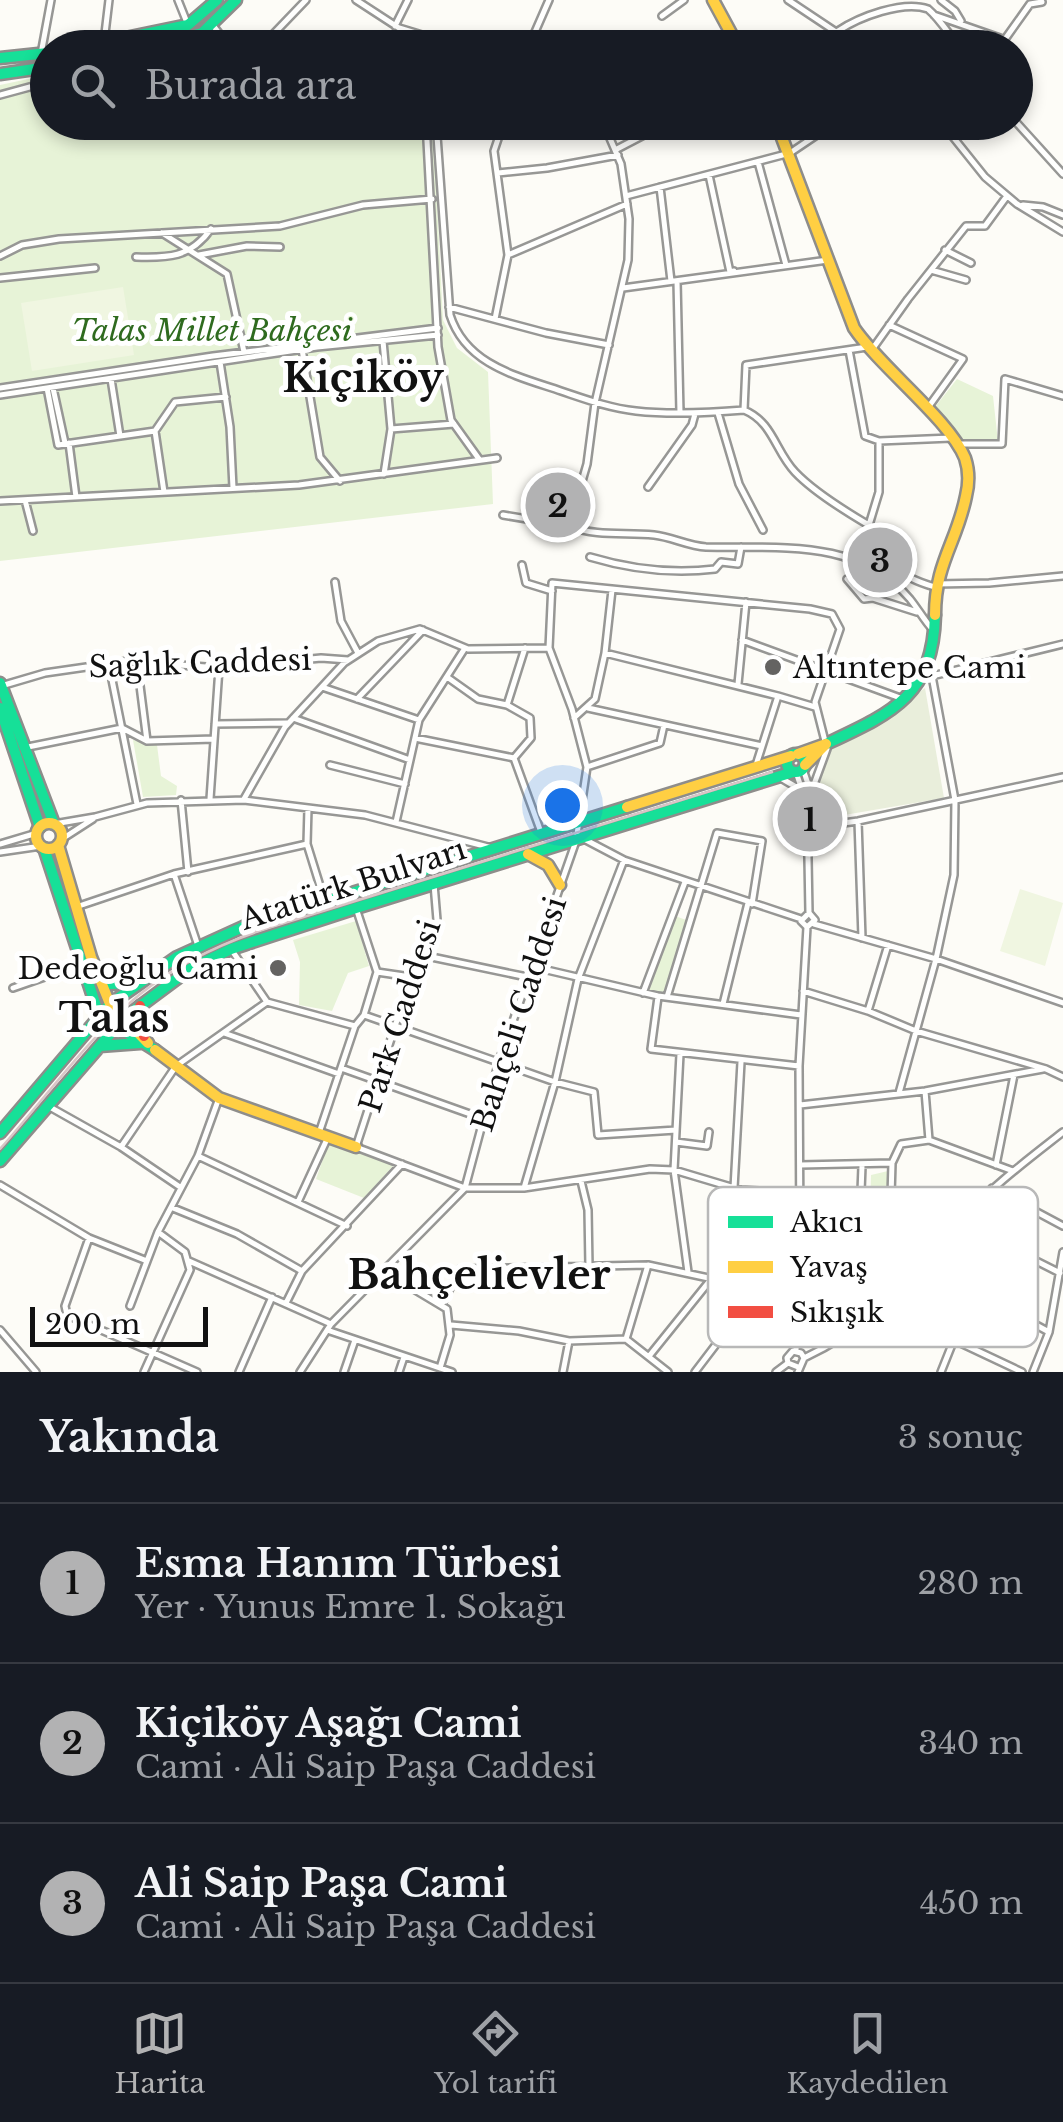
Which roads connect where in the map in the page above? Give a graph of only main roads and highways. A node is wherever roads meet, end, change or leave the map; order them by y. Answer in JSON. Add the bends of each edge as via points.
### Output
{"nodes":[{"id":1,"x":217,"y":0,"type":"edge"},
{"id":2,"x":236,"y":0,"type":"edge"},
{"id":3,"x":713,"y":0,"type":"edge"},
{"id":4,"x":191,"y":30,"type":"edge"},
{"id":5,"x":193,"y":30,"type":"edge"},
{"id":6,"x":729,"y":30,"type":"edge"},
{"id":7,"x":30,"y":55,"type":"edge"},
{"id":8,"x":0,"y":58,"type":"edge"},
{"id":9,"x":30,"y":70,"type":"edge"},
{"id":10,"x":0,"y":77,"type":"edge"},
{"id":11,"x":784,"y":140,"type":"edge"},
{"id":12,"x":1,"y":685,"type":"edge"},
{"id":13,"x":0,"y":708,"type":"edge"},
{"id":14,"x":826,"y":744,"type":"junction"},
{"id":15,"x":794,"y":755,"type":"junction"},
{"id":16,"x":799,"y":770,"type":"junction"},
{"id":17,"x":54,"y":824,"type":"junction"},
{"id":18,"x":38,"y":830,"type":"junction"},
{"id":19,"x":60,"y":842,"type":"junction"},
{"id":20,"x":43,"y":847,"type":"junction"},
{"id":21,"x":528,"y":854,"type":"junction"},
{"id":22,"x":560,"y":885,"type":"road end"},
{"id":23,"x":92,"y":976,"type":"junction"},
{"id":24,"x":142,"y":982,"type":"junction"},
{"id":25,"x":110,"y":1004,"type":"junction"},
{"id":26,"x":140,"y":1006,"type":"junction"},
{"id":27,"x":100,"y":1015,"type":"junction"},
{"id":28,"x":121,"y":1023,"type":"junction"},
{"id":29,"x":86,"y":1031,"type":"junction"},
{"id":30,"x":144,"y":1041,"type":"junction"},
{"id":31,"x":100,"y":1046,"type":"junction"},
{"id":32,"x":0,"y":1133,"type":"edge"},
{"id":33,"x":356,"y":1148,"type":"road end"},
{"id":34,"x":0,"y":1162,"type":"edge"}],
"edges":[{"from":1,"to":4,"type":"main road"},
{"from":2,"to":5,"type":"main road","via":[[212,24]]},
{"from":3,"to":6,"type":"main road"},
{"from":7,"to":8,"type":"main road"},
{"from":9,"to":10,"type":"main road"},
{"from":11,"to":14,"type":"main road","name":"Atatürk Bulvarı","via":[[842,306],[869,349],[954,441],[968,484],[936,586],[929,674],[870,724]]},
{"from":12,"to":17,"type":"main road"},
{"from":13,"to":18,"type":"main road"},
{"from":14,"to":15,"type":"main road","name":"Atatürk Bulvarı"},
{"from":14,"to":16,"type":"main road","name":"Atatürk Bulvarı"},
{"from":15,"to":16,"type":"main road","via":[[803,758]]},
{"from":15,"to":24,"type":"main road","name":"Atatürk Bulvarı","via":[[243,927]]},
{"from":16,"to":21,"type":"main road","name":"Atatürk Bulvarı"},
{"from":17,"to":18,"type":"main road"},
{"from":17,"to":19,"type":"main road"},
{"from":18,"to":20,"type":"main road"},
{"from":19,"to":20,"type":"main road"},
{"from":19,"to":23,"type":"main road"},
{"from":20,"to":23,"type":"main road","via":[[82,964]]},
{"from":21,"to":22,"type":"main road","via":[[548,865]]},
{"from":21,"to":26,"type":"main road","name":"Atatürk Bulvarı","via":[[232,949]]},
{"from":23,"to":24,"type":"main road","via":[[112,984]]},
{"from":23,"to":25,"type":"main road"},
{"from":23,"to":27,"type":"main road"},
{"from":23,"to":29,"type":"main road"},
{"from":24,"to":25,"type":"main road","name":"Atatürk Bulvarı"},
{"from":25,"to":27,"type":"main road","name":"Atatürk Bulvarı"},
{"from":25,"to":28,"type":"main road"},
{"from":26,"to":28,"type":"main road","name":"Atatürk Bulvarı"},
{"from":26,"to":30,"type":"main road"},
{"from":27,"to":28,"type":"main road"},
{"from":27,"to":29,"type":"main road","name":"Atatürk Bulvarı"},
{"from":28,"to":30,"type":"main road"},
{"from":28,"to":31,"type":"main road","name":"Atatürk Bulvarı"},
{"from":29,"to":32,"type":"main road","name":"Atatürk Bulvarı"},
{"from":30,"to":31,"type":"main road"},
{"from":30,"to":33,"type":"main road","via":[[219,1098]]},
{"from":31,"to":34,"type":"main road","name":"Atatürk Bulvarı"}]}
